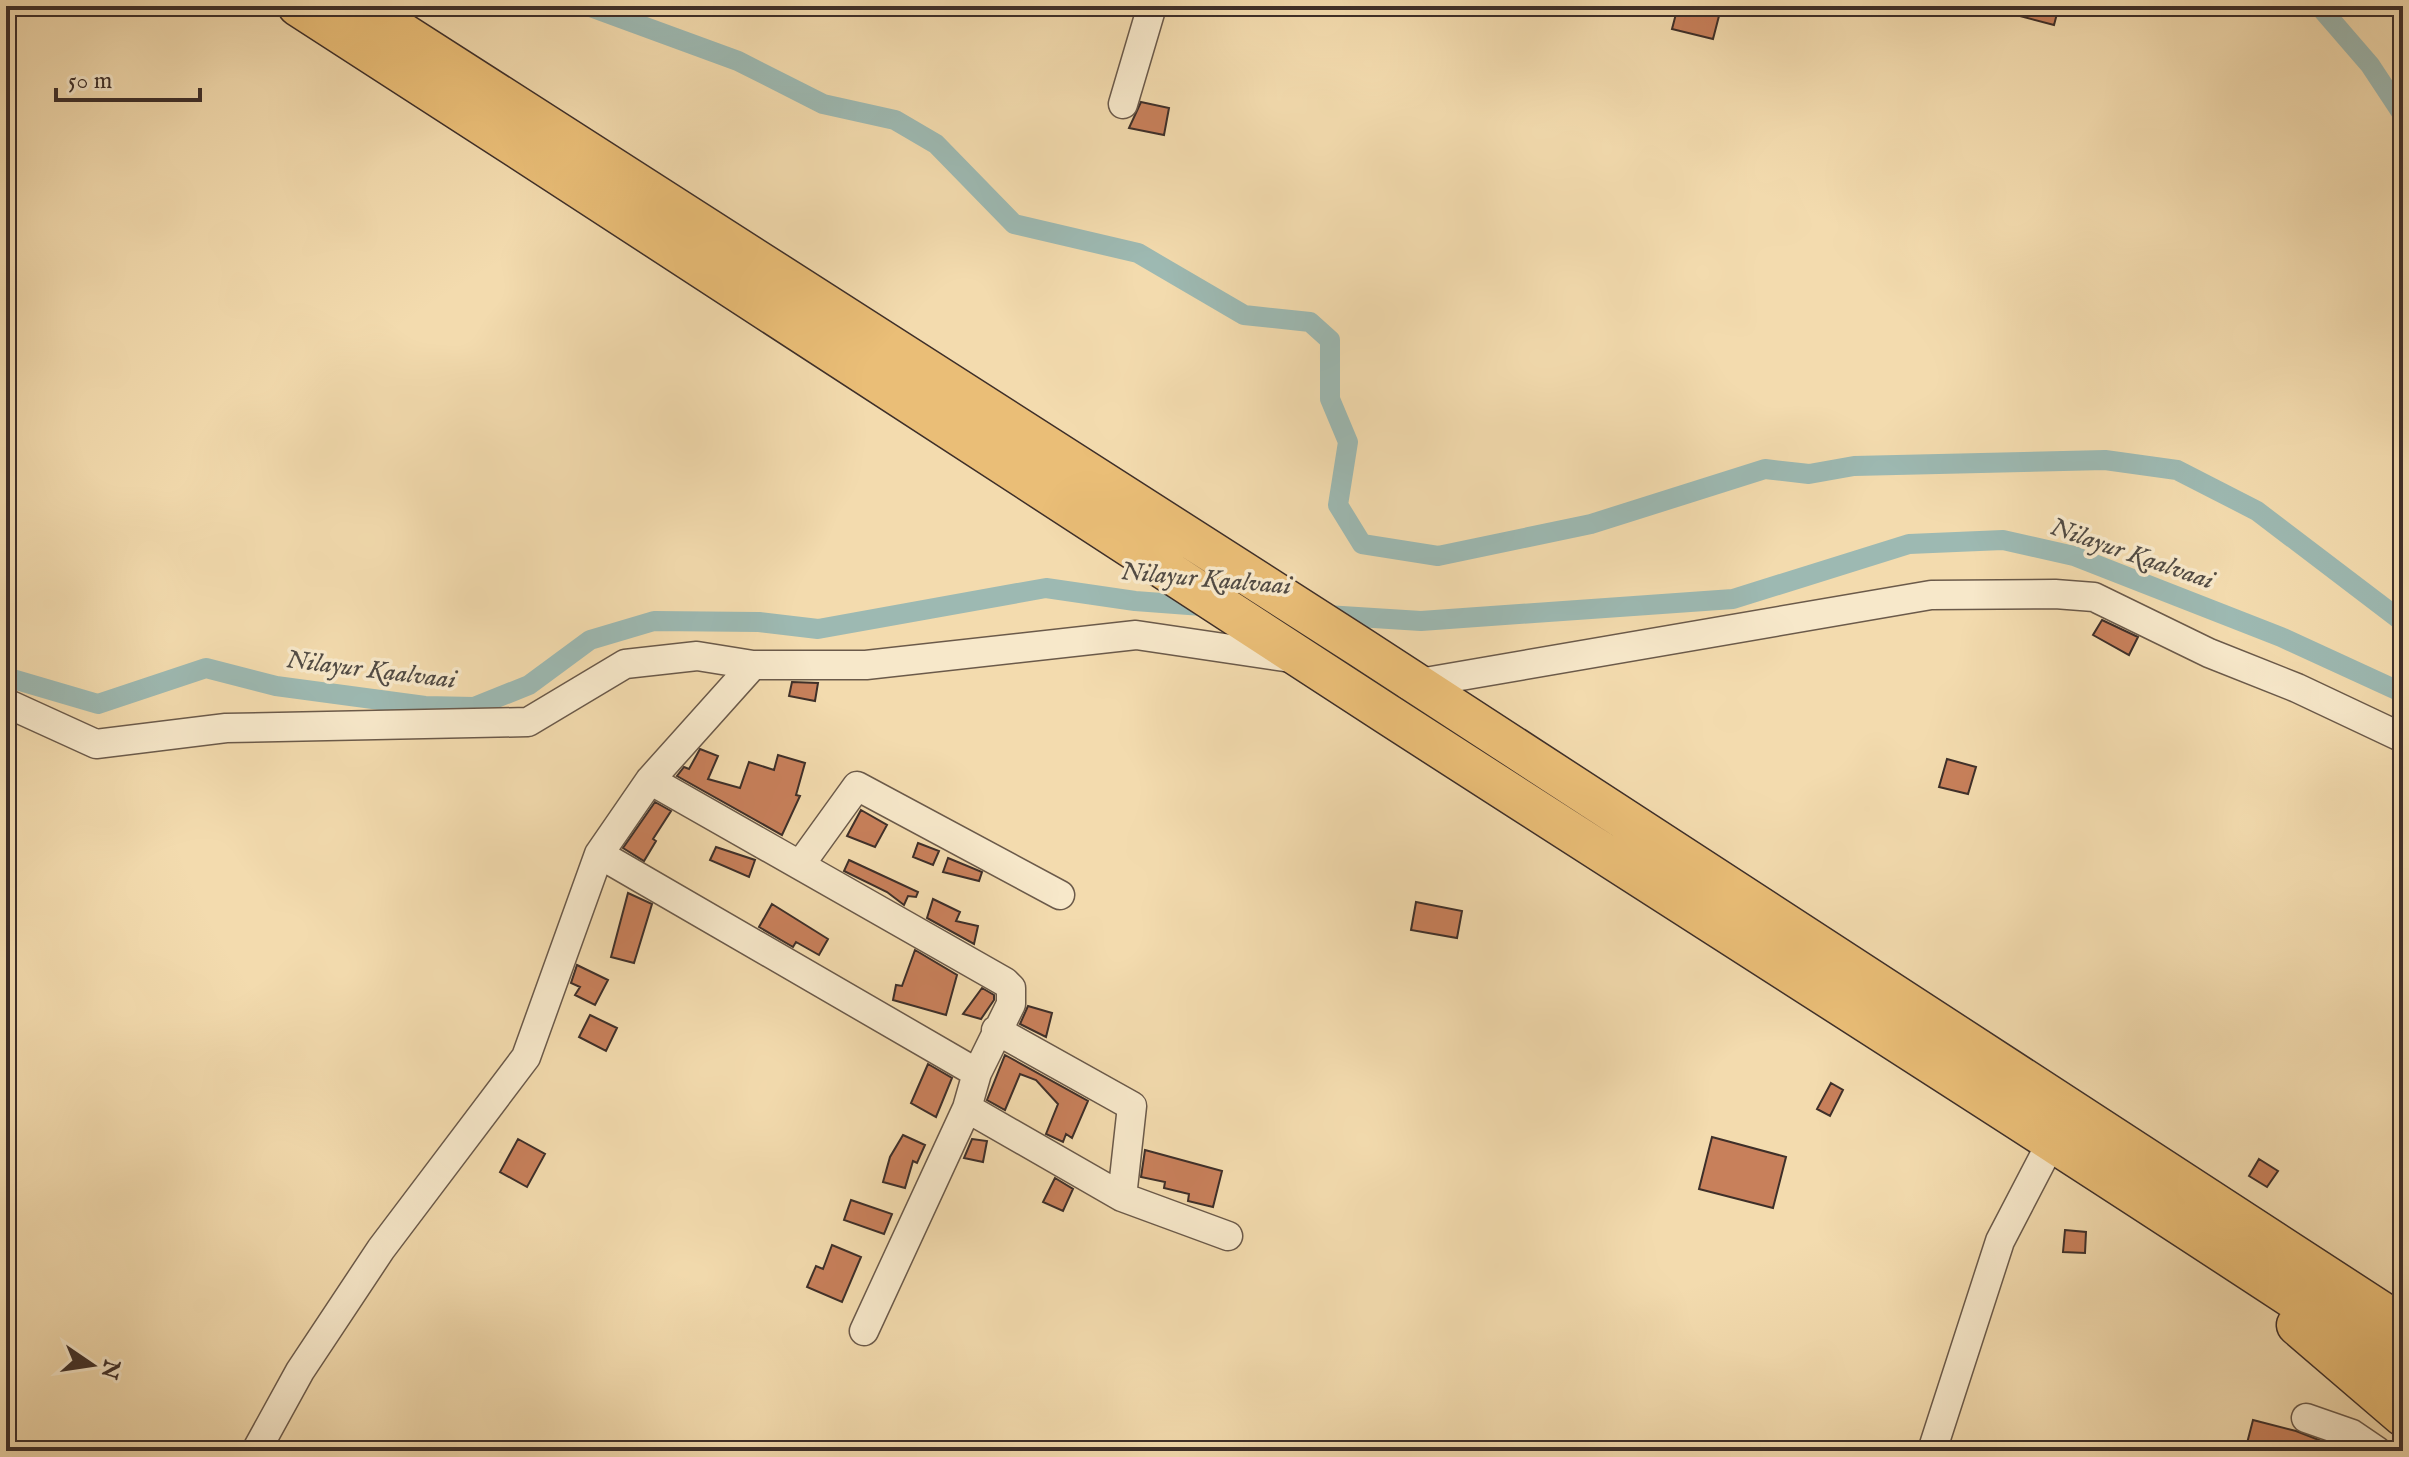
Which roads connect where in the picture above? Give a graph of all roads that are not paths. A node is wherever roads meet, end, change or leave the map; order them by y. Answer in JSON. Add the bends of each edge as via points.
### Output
{"nodes":[{"id":1,"x":298,"y":6,"type":"edge"},
{"id":2,"x":360,"y":6,"type":"edge"},
{"id":3,"x":1152,"y":6,"type":"edge"},
{"id":4,"x":1123,"y":104,"type":"dead end"},
{"id":5,"x":1304,"y":660,"type":"junction"},
{"id":6,"x":753,"y":665,"type":"junction"},
{"id":7,"x":1398,"y":698,"type":"junction"},
{"id":8,"x":6,"y":703,"type":"edge"},
{"id":9,"x":2403,"y":738,"type":"edge"},
{"id":10,"x":650,"y":780,"type":"junction"},
{"id":11,"x":599,"y":854,"type":"junction"},
{"id":12,"x":800,"y":865,"type":"junction"},
{"id":13,"x":1060,"y":895,"type":"dead end"},
{"id":14,"x":996,"y":1030,"type":"junction"},
{"id":15,"x":977,"y":1073,"type":"junction"},
{"id":16,"x":967,"y":1108,"type":"junction"},
{"id":17,"x":2053,"y":1139,"type":"junction"},
{"id":18,"x":1122,"y":1197,"type":"junction"},
{"id":19,"x":1228,"y":1236,"type":"dead end"},
{"id":20,"x":2246,"y":1244,"type":"junction"},
{"id":21,"x":2403,"y":1302,"type":"edge"},
{"id":22,"x":2403,"y":1326,"type":"edge"},
{"id":23,"x":864,"y":1331,"type":"dead end"},
{"id":24,"x":2403,"y":1371,"type":"edge"},
{"id":25,"x":2403,"y":1416,"type":"edge"},
{"id":26,"x":2306,"y":1418,"type":"dead end"},
{"id":27,"x":256,"y":1451,"type":"edge"},
{"id":28,"x":1932,"y":1451,"type":"edge"},
{"id":29,"x":2377,"y":1451,"type":"edge"}],
"edges":[{"from":1,"to":5,"type":"highway"},
{"from":2,"to":7,"type":"highway","via":[[1360,647]]},
{"from":3,"to":4,"type":"street"},
{"from":5,"to":6,"type":"street","via":[[1136,635],[866,665]]},
{"from":5,"to":7,"type":"highway"},
{"from":6,"to":8,"type":"street","via":[[697,656],[625,664],[528,722],[226,728],[96,744]]},
{"from":6,"to":10,"type":"street"},
{"from":7,"to":9,"type":"street","via":[[1931,595],[2055,594],[2094,597]]},
{"from":7,"to":17,"type":"highway"},
{"from":7,"to":20,"type":"highway"},
{"from":10,"to":11,"type":"street"},
{"from":10,"to":12,"type":"street"},
{"from":11,"to":15,"type":"street"},
{"from":11,"to":27,"type":"street","via":[[526,1057],[381,1249],[300,1371]]},
{"from":12,"to":13,"type":"street","via":[[857,786]]},
{"from":12,"to":14,"type":"street","via":[[1005,982],[1013,997]]},
{"from":14,"to":15,"type":"street"},
{"from":14,"to":18,"type":"street","via":[[1132,1106]]},
{"from":15,"to":16,"type":"street"},
{"from":16,"to":18,"type":"street"},
{"from":16,"to":23,"type":"street"},
{"from":17,"to":20,"type":"highway","via":[[2172,1222]]},
{"from":17,"to":28,"type":"street","via":[[2000,1241]]},
{"from":18,"to":19,"type":"street"},
{"from":20,"to":21,"type":"highway"},
{"from":20,"to":22,"type":"highway"},
{"from":20,"to":24,"type":"highway"},
{"from":20,"to":25,"type":"highway","via":[[2302,1330]]},
{"from":26,"to":29,"type":"street","via":[[2352,1434]]}]}
